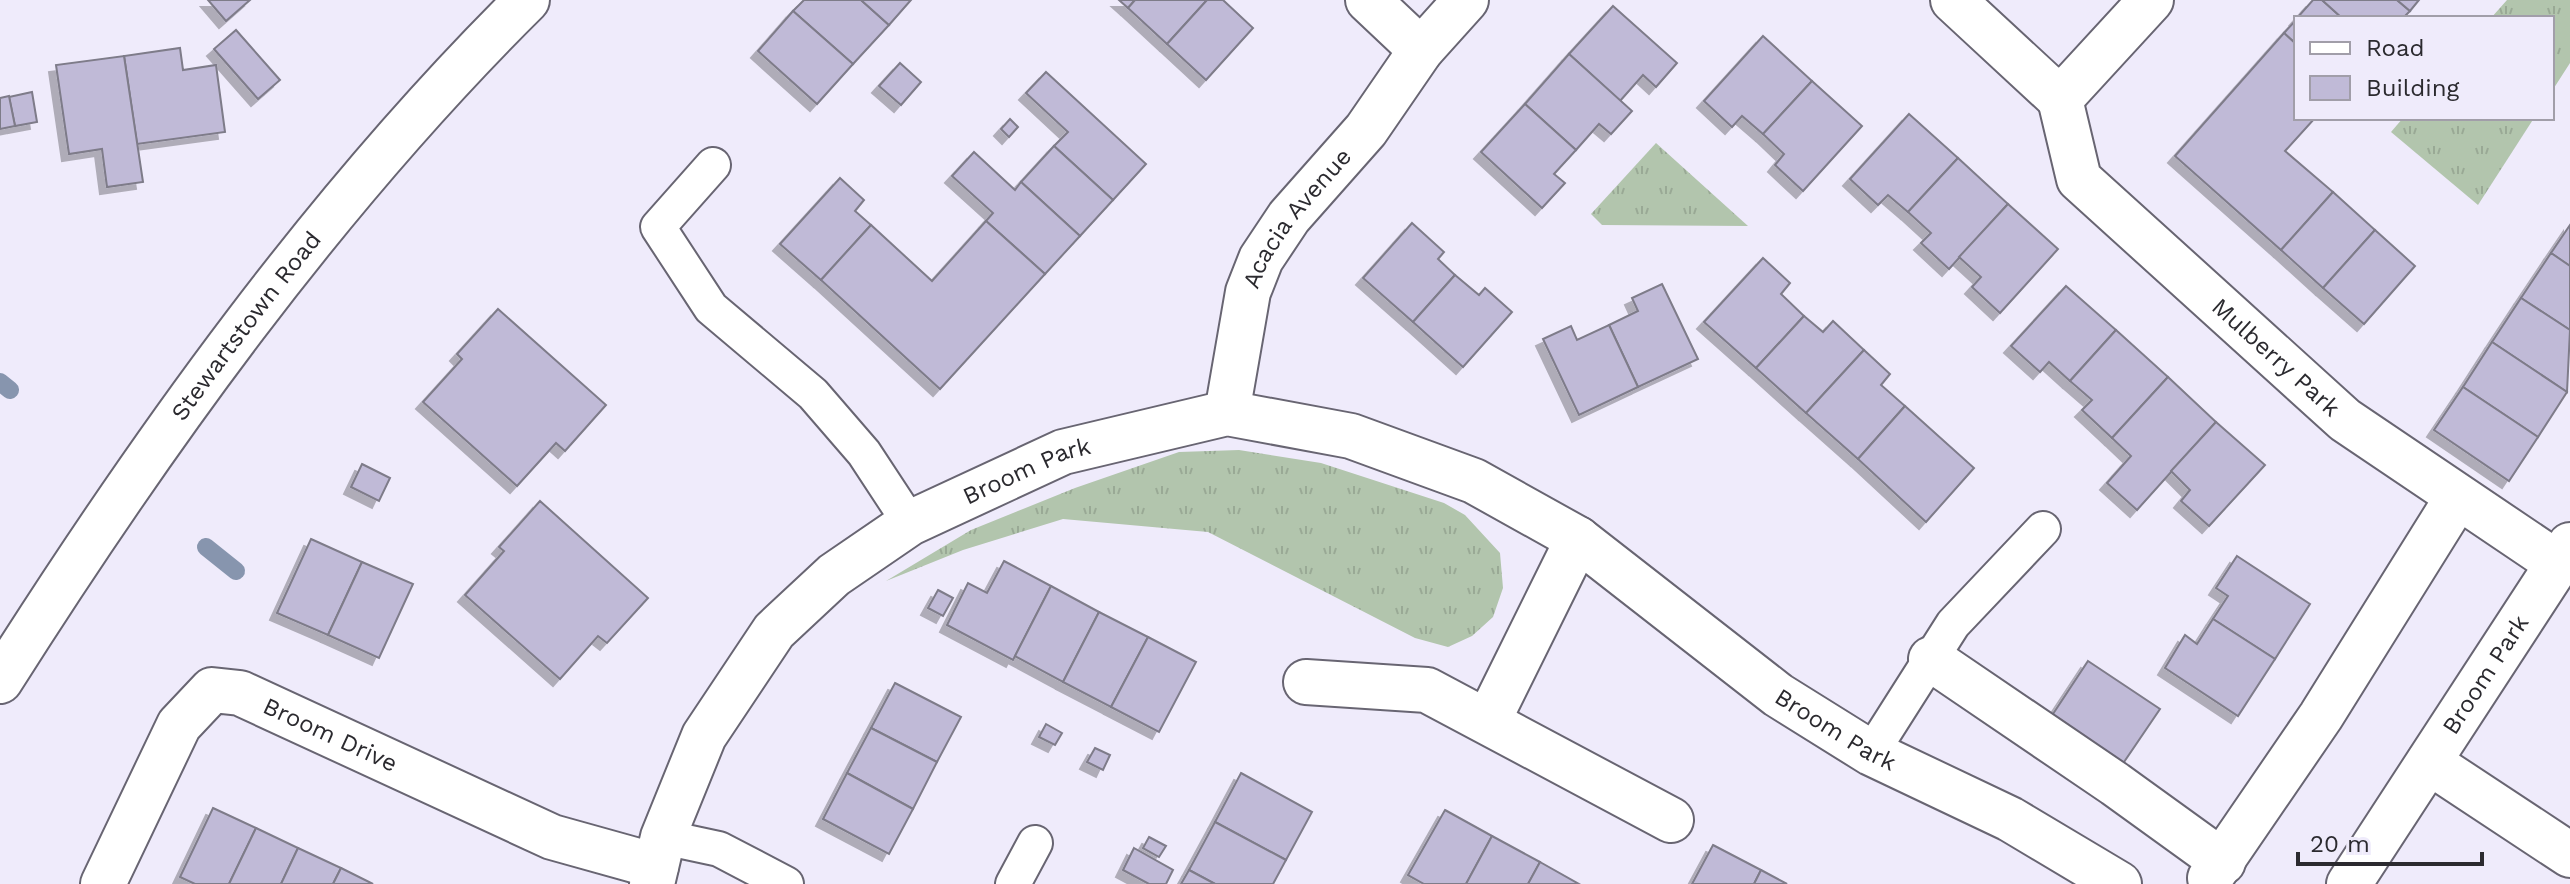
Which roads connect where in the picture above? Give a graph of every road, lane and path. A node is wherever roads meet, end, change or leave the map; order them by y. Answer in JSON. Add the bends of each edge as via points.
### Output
{"nodes":[{"id":1,"x":527,"y":0,"type":"edge"},
{"id":2,"x":1368,"y":0,"type":"edge"},
{"id":3,"x":1466,"y":0,"type":"edge"},
{"id":4,"x":1953,"y":0,"type":"edge"},
{"id":5,"x":2151,"y":0,"type":"edge"},
{"id":6,"x":1421,"y":50,"type":"junction"},
{"id":7,"x":2060,"y":99,"type":"junction"},
{"id":8,"x":713,"y":165,"type":"dead end"},
{"id":9,"x":1227,"y":413,"type":"junction"},
{"id":10,"x":2457,"y":498,"type":"junction"},
{"id":11,"x":910,"y":523,"type":"junction"},
{"id":12,"x":2043,"y":529,"type":"dead end"},
{"id":13,"x":1578,"y":539,"type":"junction"},
{"id":14,"x":2563,"y":554,"type":"edge"},
{"id":15,"x":1931,"y":659,"type":"junction"},
{"id":16,"x":0,"y":681,"type":"edge"},
{"id":17,"x":1306,"y":682,"type":"dead end"},
{"id":18,"x":1488,"y":721,"type":"junction"},
{"id":19,"x":1871,"y":753,"type":"junction"},
{"id":20,"x":2429,"y":762,"type":"junction"},
{"id":21,"x":1671,"y":820,"type":"dead end"},
{"id":22,"x":1035,"y":843,"type":"dead end"},
{"id":23,"x":2570,"y":855,"type":"edge"},
{"id":24,"x":657,"y":862,"type":"edge"},
{"id":25,"x":103,"y":884,"type":"edge"},
{"id":26,"x":786,"y":884,"type":"edge"},
{"id":27,"x":1013,"y":884,"type":"edge"},
{"id":28,"x":2119,"y":884,"type":"edge"},
{"id":29,"x":2349,"y":884,"type":"edge"}],
"edges":[{"from":1,"to":16,"type":"street","name":"Stewartstown Road","via":[[342,201],[128,485]]},
{"from":2,"to":6,"type":"street"},
{"from":3,"to":6,"type":"street","name":"Acacia Avenue"},
{"from":4,"to":7,"type":"street"},
{"from":5,"to":7,"type":"street"},
{"from":6,"to":9,"type":"street","name":"Acacia Avenue","via":[[1366,130],[1289,217],[1261,259],[1248,292]]},
{"from":7,"to":10,"type":"street","name":"Mulberry Park","via":[[2079,179],[2345,420]]},
{"from":8,"to":11,"type":"lane","via":[[658,227],[711,308],[813,394],[864,453]]},
{"from":9,"to":11,"type":"street","name":"Broom Park","via":[[1063,452]]},
{"from":9,"to":13,"type":"street","name":"Broom Park","via":[[1351,436],[1474,481]]},
{"from":10,"to":14,"type":"street","name":"Mulberry Park"},
{"from":10,"to":15,"type":"street","via":[[2321,716],[2216,870],[2115,784]]},
{"from":11,"to":24,"type":"street","name":"Broom Park","via":[[834,575],[774,631],[704,736]]},
{"from":12,"to":15,"type":"lane","via":[[1953,624]]},
{"from":13,"to":18,"type":"street"},
{"from":13,"to":19,"type":"street","name":"Broom Park","via":[[1778,695]]},
{"from":14,"to":20,"type":"street","name":"Broom Park"},
{"from":15,"to":19,"type":"lane"},
{"from":17,"to":18,"type":"street","via":[[1427,690]]},
{"from":18,"to":21,"type":"street"},
{"from":19,"to":28,"type":"street","name":"Broom Park","via":[[2010,819]]},
{"from":20,"to":23,"type":"street"},
{"from":20,"to":29,"type":"street","name":"Broom Park"},
{"from":22,"to":27,"type":"lane"},
{"from":24,"to":25,"type":"street","name":"Broom Drive","via":[[552,837],[240,693],[212,690],[179,725]]},
{"from":24,"to":26,"type":"lane","via":[[719,849]]}]}
